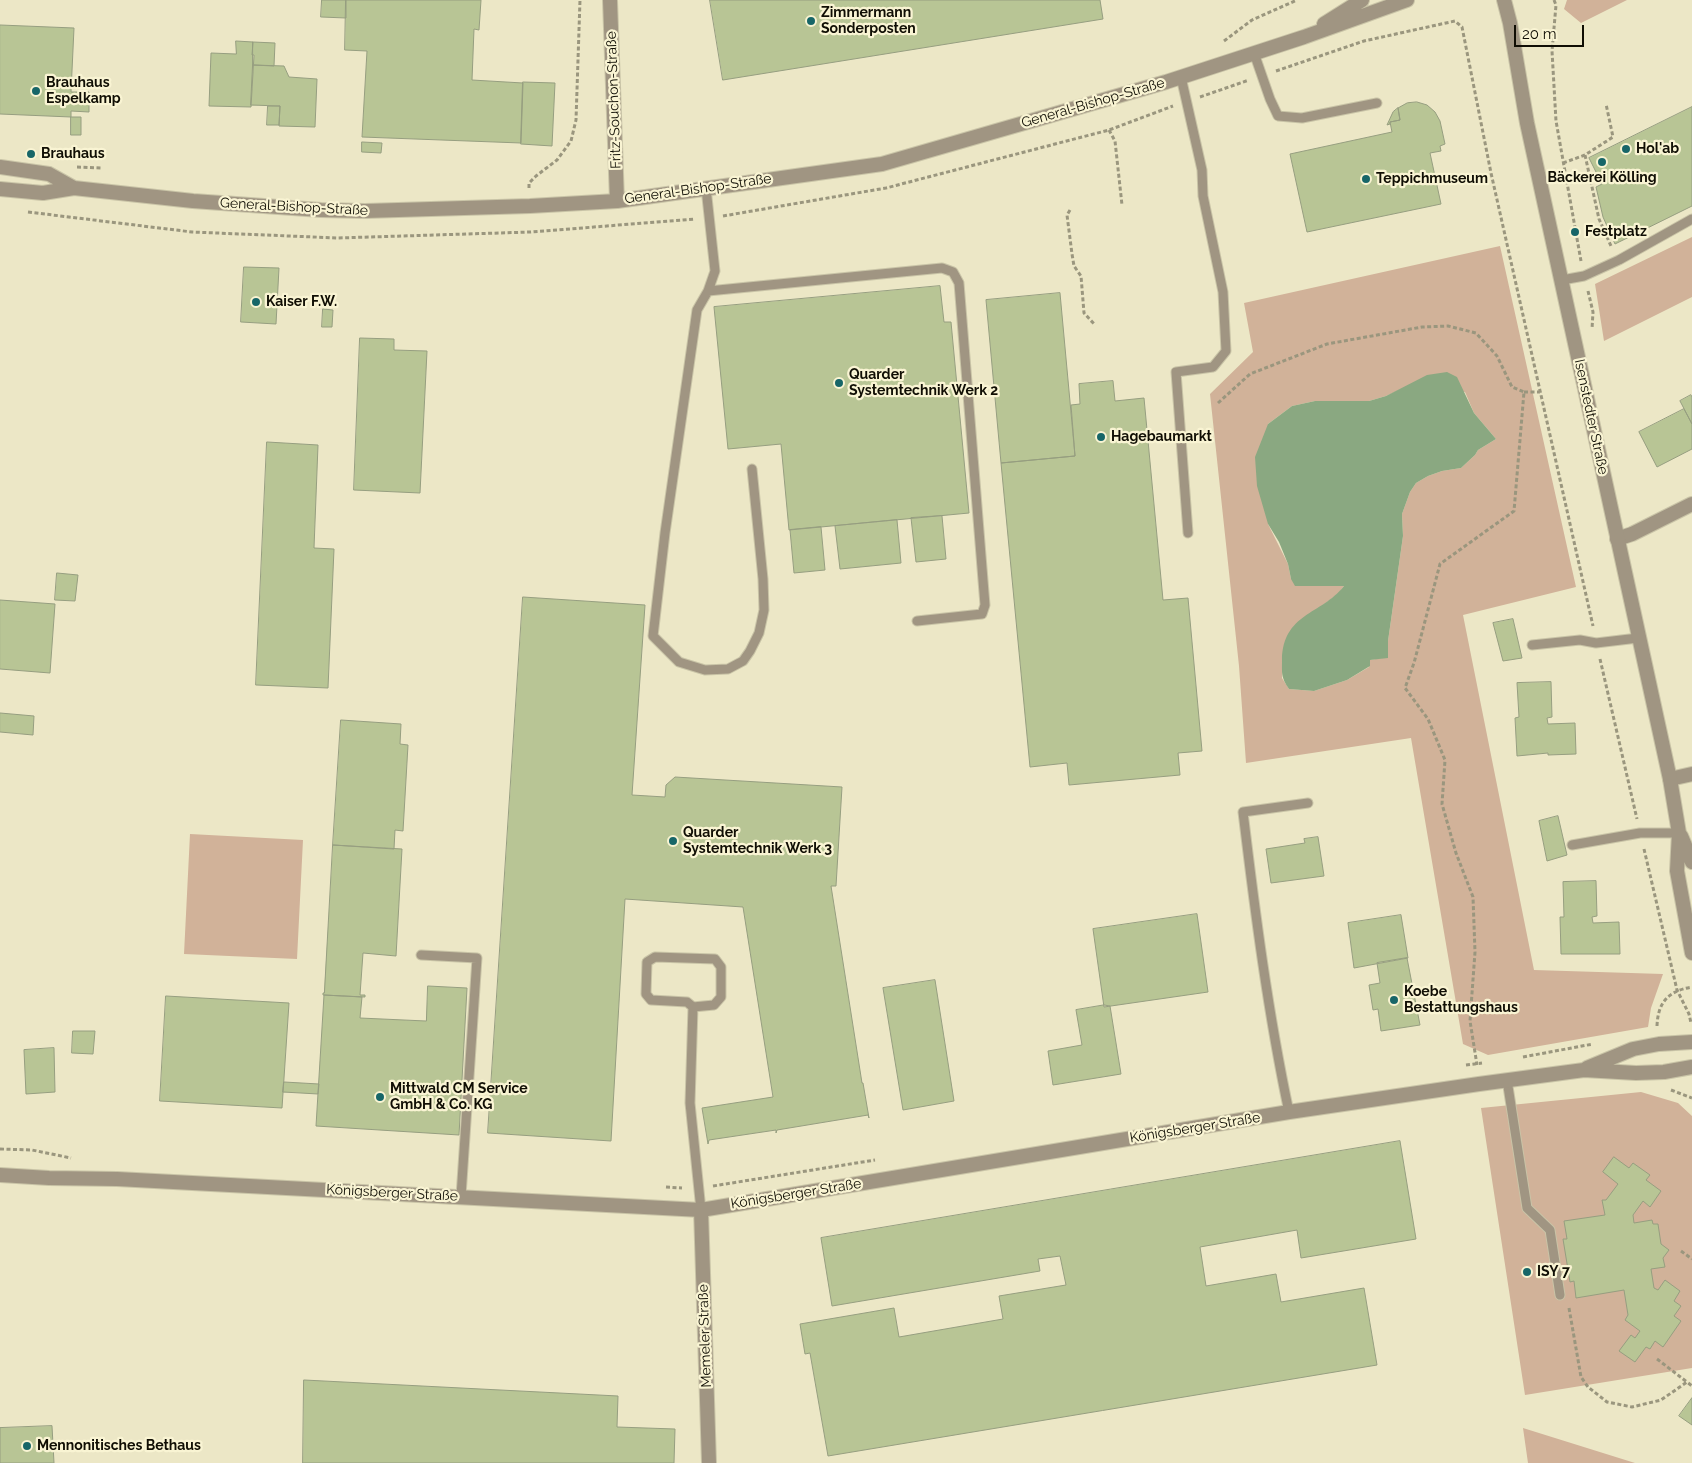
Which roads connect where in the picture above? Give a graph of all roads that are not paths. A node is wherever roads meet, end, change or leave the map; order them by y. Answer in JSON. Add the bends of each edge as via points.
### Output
{"nodes":[{"id":1,"x":610,"y":0,"type":"edge"},
{"id":2,"x":1362,"y":0,"type":"edge"},
{"id":3,"x":1406,"y":0,"type":"edge"},
{"id":4,"x":1504,"y":0,"type":"edge"},
{"id":5,"x":1304,"y":37,"type":"junction"},
{"id":6,"x":1254,"y":53,"type":"junction"},
{"id":7,"x":1181,"y":77,"type":"junction"},
{"id":8,"x":1377,"y":102,"type":"dead end"},
{"id":9,"x":0,"y":167,"type":"edge"},
{"id":10,"x":74,"y":188,"type":"junction"},
{"id":11,"x":706,"y":188,"type":"junction"},
{"id":12,"x":0,"y":189,"type":"edge"},
{"id":13,"x":617,"y":201,"type":"junction"},
{"id":14,"x":1692,"y":218,"type":"edge"},
{"id":15,"x":1562,"y":280,"type":"junction"},
{"id":16,"x":708,"y":291,"type":"junction"},
{"id":17,"x":752,"y":468,"type":"dead end"},
{"id":18,"x":1692,"y":504,"type":"edge"},
{"id":19,"x":1188,"y":533,"type":"dead end"},
{"id":20,"x":1617,"y":538,"type":"junction"},
{"id":21,"x":917,"y":621,"type":"dead end"},
{"id":22,"x":1638,"y":638,"type":"junction"},
{"id":23,"x":1532,"y":645,"type":"dead end"},
{"id":24,"x":1692,"y":774,"type":"edge"},
{"id":25,"x":1670,"y":779,"type":"junction"},
{"id":26,"x":1308,"y":802,"type":"dead end"},
{"id":27,"x":1679,"y":833,"type":"junction"},
{"id":28,"x":1572,"y":846,"type":"dead end"},
{"id":29,"x":1692,"y":862,"type":"edge"},
{"id":30,"x":1692,"y":953,"type":"edge"},
{"id":31,"x":421,"y":955,"type":"dead end"},
{"id":32,"x":693,"y":1007,"type":"junction"},
{"id":33,"x":1692,"y":1042,"type":"edge"},
{"id":34,"x":1692,"y":1067,"type":"edge"},
{"id":35,"x":1584,"y":1070,"type":"junction"},
{"id":36,"x":1507,"y":1080,"type":"junction"},
{"id":37,"x":1289,"y":1112,"type":"junction"},
{"id":38,"x":0,"y":1175,"type":"edge"},
{"id":39,"x":461,"y":1196,"type":"junction"},
{"id":40,"x":701,"y":1210,"type":"junction"},
{"id":41,"x":1560,"y":1295,"type":"road end"},
{"id":42,"x":709,"y":1463,"type":"edge"}],
"edges":[{"from":1,"to":13,"type":"street","name":"Fritz-Souchon-Straße"},
{"from":2,"to":5,"type":"street","name":"General-Bishop-Straße"},
{"from":3,"to":5,"type":"street","name":"General-Bishop-Straße"},
{"from":4,"to":15,"type":"street","name":"Isenstedter Straße"},
{"from":5,"to":6,"type":"street","name":"General-Bishop-Straße"},
{"from":6,"to":7,"type":"street","name":"General-Bishop-Straße"},
{"from":6,"to":8,"type":"lane","via":[[1278,116],[1302,118]]},
{"from":7,"to":11,"type":"street","name":"General-Bishop-Straße","via":[[882,164]]},
{"from":7,"to":19,"type":"lane","via":[[1202,170],[1203,196],[1223,292],[1226,351],[1213,367],[1176,372]]},
{"from":9,"to":10,"type":"street","name":"General-Bishop-Straße","via":[[49,174]]},
{"from":10,"to":12,"type":"street","name":"General-Bishop-Straße","via":[[42,193]]},
{"from":10,"to":13,"type":"street","name":"General-Bishop-Straße","via":[[193,202],[321,210]]},
{"from":11,"to":13,"type":"street","name":"General-Bishop-Straße"},
{"from":11,"to":16,"type":"lane","via":[[715,271]]},
{"from":14,"to":15,"type":"lane","via":[[1619,260],[1584,276]]},
{"from":15,"to":20,"type":"street","name":"Isenstedter Straße"},
{"from":16,"to":17,"type":"lane","via":[[698,310],[653,636],[679,662],[706,670],[728,669],[743,661],[759,633],[764,610],[763,579]]},
{"from":16,"to":21,"type":"lane","via":[[942,268],[953,272],[960,293],[985,605],[982,614]]},
{"from":18,"to":20,"type":"street","via":[[1632,534]]},
{"from":20,"to":22,"type":"street","name":"Isenstedter Straße"},
{"from":22,"to":23,"type":"lane"},
{"from":22,"to":25,"type":"street","name":"Isenstedter Straße"},
{"from":24,"to":25,"type":"street"},
{"from":25,"to":27,"type":"street","name":"Isenstedter Straße"},
{"from":26,"to":37,"type":"lane","via":[[1243,812],[1255,912]]},
{"from":27,"to":28,"type":"lane","via":[[1640,833]]},
{"from":27,"to":29,"type":"street","name":"Isenstedter Straße"},
{"from":27,"to":30,"type":"street","name":"Isenstedter Straße","via":[[1677,871]]},
{"from":31,"to":39,"type":"lane","via":[[476,958]]},
{"from":32,"to":32,"type":"lane","via":[[714,1005],[721,997],[721,967],[715,959],[655,957],[647,962],[646,994],[651,1000],[687,1002]]},
{"from":32,"to":40,"type":"lane","via":[[690,1103]]},
{"from":33,"to":35,"type":"street","name":"Königsberger Straße","via":[[1633,1049]]},
{"from":34,"to":35,"type":"street","name":"Königsberger Straße","via":[[1636,1073]]},
{"from":35,"to":36,"type":"street","name":"Königsberger Straße"},
{"from":36,"to":37,"type":"street","name":"Königsberger Straße"},
{"from":36,"to":41,"type":"lane","via":[[1527,1208],[1550,1230]]},
{"from":37,"to":40,"type":"street","name":"Königsberger Straße"},
{"from":38,"to":39,"type":"street","name":"Königsberger Straße"},
{"from":39,"to":40,"type":"street","name":"Königsberger Straße"},
{"from":40,"to":42,"type":"street","name":"Memeler Straße"}]}
